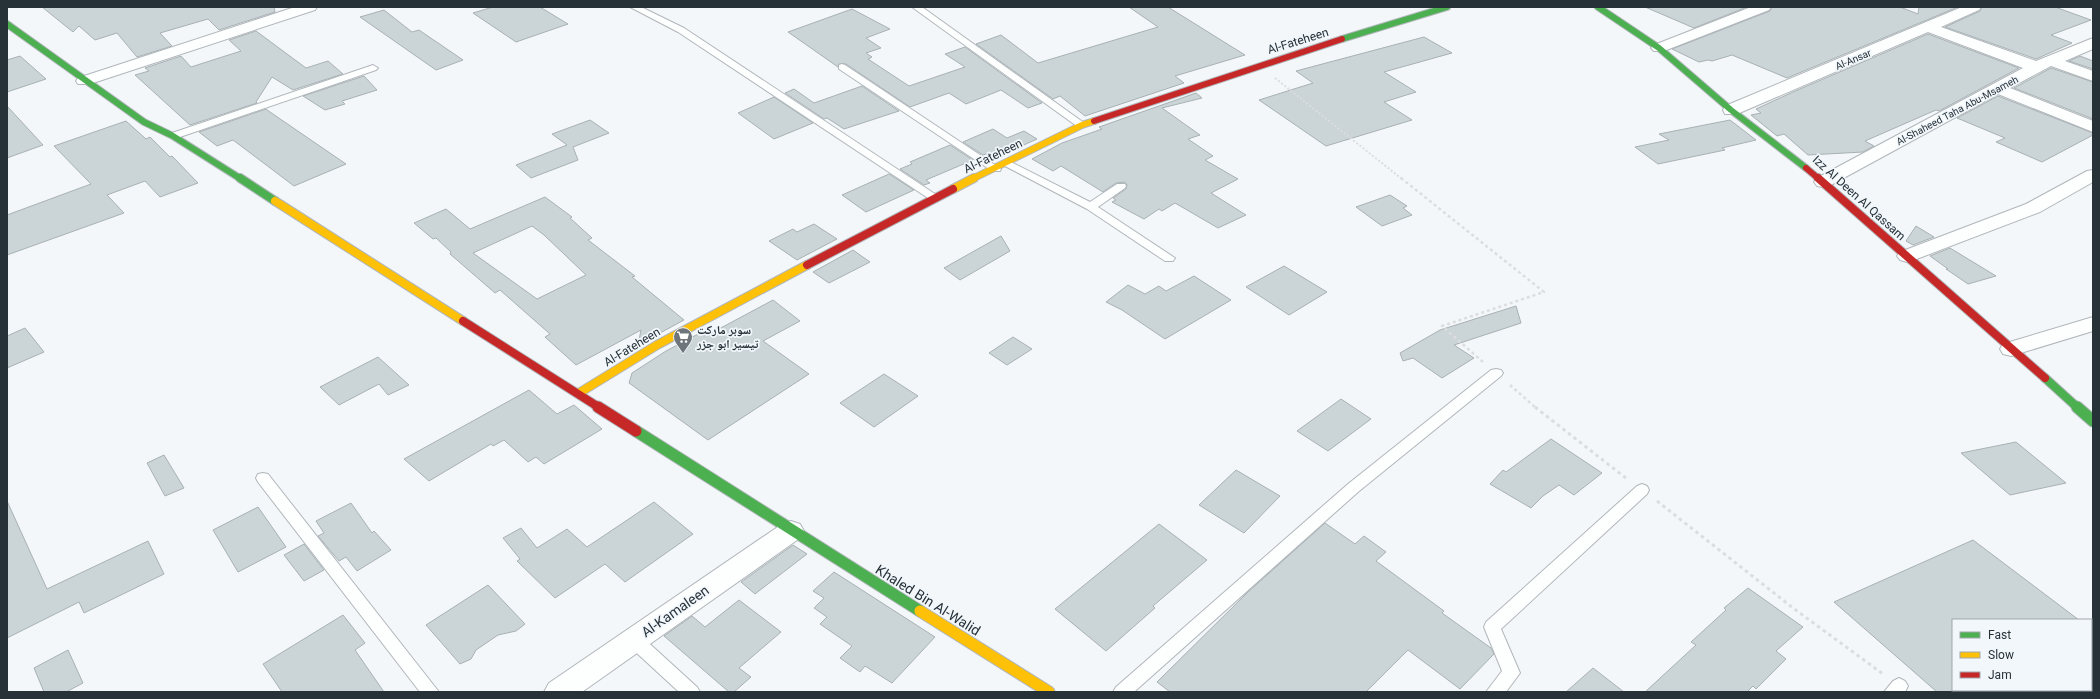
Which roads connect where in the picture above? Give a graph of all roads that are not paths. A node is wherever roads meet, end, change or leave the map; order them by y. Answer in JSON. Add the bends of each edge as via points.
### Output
{"nodes":[{"id":1,"x":310,"y":7,"type":"edge"},
{"id":2,"x":634,"y":7,"type":"edge"},
{"id":3,"x":916,"y":7,"type":"edge"},
{"id":4,"x":1598,"y":7,"type":"edge"},
{"id":5,"x":1764,"y":7,"type":"edge"},
{"id":6,"x":1974,"y":7,"type":"edge"},
{"id":7,"x":1444,"y":8,"type":"edge"},
{"id":8,"x":7,"y":24,"type":"edge"},
{"id":9,"x":1928,"y":27,"type":"junction"},
{"id":10,"x":2093,"y":43,"type":"edge"},
{"id":11,"x":1659,"y":48,"type":"junction"},
{"id":12,"x":2044,"y":64,"type":"junction"},
{"id":13,"x":842,"y":67,"type":"dead end"},
{"id":14,"x":373,"y":68,"type":"dead end"},
{"id":15,"x":2093,"y":76,"type":"edge"},
{"id":16,"x":84,"y":81,"type":"junction"},
{"id":17,"x":1999,"y":89,"type":"junction"},
{"id":18,"x":1731,"y":110,"type":"junction"},
{"id":19,"x":1082,"y":125,"type":"junction"},
{"id":20,"x":2093,"y":126,"type":"edge"},
{"id":21,"x":173,"y":136,"type":"junction"},
{"id":22,"x":1008,"y":163,"type":"junction"},
{"id":23,"x":996,"y":169,"type":"junction"},
{"id":24,"x":2093,"y":175,"type":"edge"},
{"id":25,"x":1823,"y":182,"type":"junction"},
{"id":26,"x":1121,"y":186,"type":"dead end"},
{"id":27,"x":935,"y":198,"type":"junction"},
{"id":28,"x":1091,"y":207,"type":"junction"},
{"id":29,"x":1907,"y":256,"type":"junction"},
{"id":30,"x":1169,"y":258,"type":"dead end"},
{"id":31,"x":2093,"y":324,"type":"edge"},
{"id":32,"x":2010,"y":349,"type":"junction"},
{"id":33,"x":1496,"y":373,"type":"road end"},
{"id":34,"x":579,"y":393,"type":"junction"},
{"id":35,"x":2093,"y":421,"type":"edge"},
{"id":36,"x":262,"y":478,"type":"dead end"},
{"id":37,"x":1642,"y":490,"type":"road end"},
{"id":38,"x":791,"y":531,"type":"junction"},
{"id":39,"x":634,"y":640,"type":"junction"},
{"id":40,"x":430,"y":692,"type":"edge"},
{"id":41,"x":559,"y":692,"type":"edge"},
{"id":42,"x":691,"y":692,"type":"edge"},
{"id":43,"x":1049,"y":692,"type":"edge"},
{"id":44,"x":1122,"y":692,"type":"edge"},
{"id":45,"x":1495,"y":692,"type":"edge"}],
"edges":[{"from":1,"to":16,"type":"street"},
{"from":2,"to":27,"type":"lane","via":[[681,30]]},
{"from":3,"to":19,"type":"lane"},
{"from":4,"to":11,"type":"street","name":"Izz Al Deen Al Qassam"},
{"from":5,"to":11,"type":"street"},
{"from":6,"to":9,"type":"street","name":"Al-Ansar"},
{"from":7,"to":19,"type":"street","name":"Al-Fateheen"},
{"from":8,"to":16,"type":"street","name":"Khaled Bin Al-Walid"},
{"from":9,"to":12,"type":"street"},
{"from":9,"to":18,"type":"street","name":"Al-Ansar"},
{"from":10,"to":12,"type":"street","name":"Al-Shaheed Taha Abu-Msameh"},
{"from":11,"to":18,"type":"street","name":"Izz Al Deen Al Qassam"},
{"from":12,"to":15,"type":"street"},
{"from":12,"to":17,"type":"street","name":"Al-Shaheed Taha Abu-Msameh"},
{"from":13,"to":23,"type":"lane"},
{"from":14,"to":21,"type":"lane"},
{"from":16,"to":21,"type":"street","name":"Khaled Bin Al-Walid","via":[[144,122]]},
{"from":17,"to":20,"type":"street"},
{"from":17,"to":25,"type":"street","name":"Al-Shaheed Taha Abu-Msameh"},
{"from":18,"to":25,"type":"street","name":"Izz Al Deen Al Qassam"},
{"from":19,"to":22,"type":"street","name":"Al-Fateheen"},
{"from":21,"to":34,"type":"street","name":"Khaled Bin Al-Walid"},
{"from":22,"to":23,"type":"street","name":"Al-Fateheen"},
{"from":22,"to":28,"type":"lane"},
{"from":23,"to":27,"type":"street","name":"Al-Fateheen"},
{"from":24,"to":29,"type":"street","via":[[2032,208]]},
{"from":25,"to":29,"type":"street","name":"Izz Al Deen Al Qassam"},
{"from":26,"to":28,"type":"lane"},
{"from":27,"to":34,"type":"street","name":"Al-Fateheen","via":[[657,345]]},
{"from":28,"to":30,"type":"lane"},
{"from":29,"to":32,"type":"street","name":"Izz Al Deen Al Qassam"},
{"from":31,"to":32,"type":"street"},
{"from":32,"to":35,"type":"street","name":"Izz Al Deen Al Qassam"},
{"from":33,"to":44,"type":"lane","via":[[1353,488]]},
{"from":34,"to":38,"type":"street","name":"Khaled Bin Al-Walid"},
{"from":36,"to":40,"type":"lane"},
{"from":37,"to":45,"type":"lane","via":[[1492,627],[1511,673]]},
{"from":38,"to":39,"type":"street","name":"Al-Kamaleen"},
{"from":38,"to":43,"type":"street","name":"Khaled Bin Al-Walid"},
{"from":39,"to":41,"type":"street","name":"Al-Kamaleen"},
{"from":39,"to":42,"type":"lane"}]}
